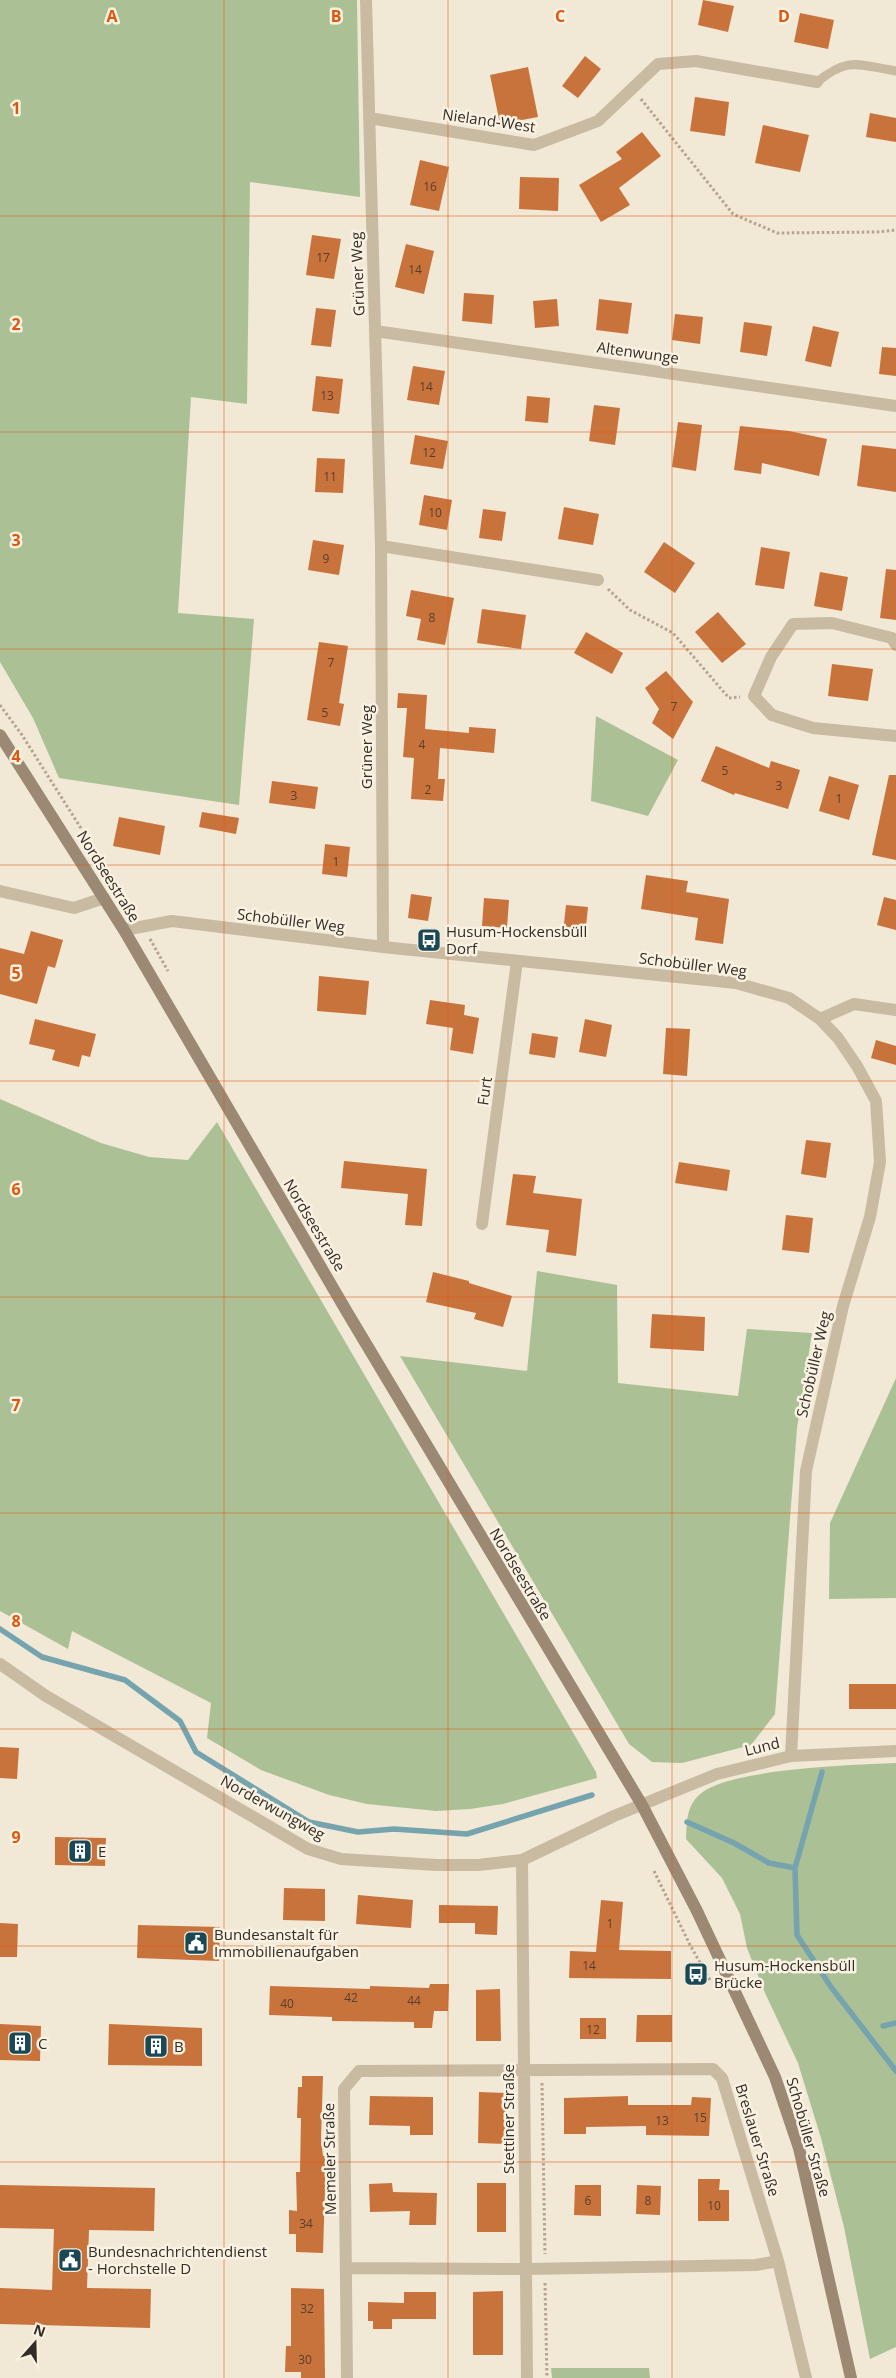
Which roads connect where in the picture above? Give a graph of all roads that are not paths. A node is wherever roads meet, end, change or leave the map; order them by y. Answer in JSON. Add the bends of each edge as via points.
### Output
{"nodes":[{"id":1,"x":366,"y":0,"type":"edge"},
{"id":2,"x":896,"y":70,"type":"edge"},
{"id":3,"x":817,"y":82,"type":"joint"},
{"id":4,"x":368,"y":118,"type":"junction"},
{"id":5,"x":375,"y":331,"type":"junction"},
{"id":6,"x":896,"y":406,"type":"edge"},
{"id":7,"x":381,"y":546,"type":"junction"},
{"id":8,"x":598,"y":580,"type":"road end"},
{"id":9,"x":896,"y":645,"type":"edge"},
{"id":10,"x":0,"y":735,"type":"edge"},
{"id":11,"x":896,"y":736,"type":"edge"},
{"id":12,"x":0,"y":891,"type":"edge"},
{"id":13,"x":104,"y":898,"type":"junction"},
{"id":14,"x":124,"y":930,"type":"junction"},
{"id":15,"x":383,"y":947,"type":"junction"},
{"id":16,"x":517,"y":961,"type":"junction"},
{"id":17,"x":896,"y":1010,"type":"edge"},
{"id":18,"x":820,"y":1019,"type":"junction"},
{"id":19,"x":482,"y":1224,"type":"dead end"},
{"id":20,"x":0,"y":1664,"type":"edge"},
{"id":21,"x":598,"y":1735,"type":"joint"},
{"id":22,"x":896,"y":1751,"type":"edge"},
{"id":23,"x":791,"y":1756,"type":"junction"},
{"id":24,"x":642,"y":1805,"type":"junction"},
{"id":25,"x":522,"y":1860,"type":"junction"},
{"id":26,"x":525,"y":2069,"type":"junction"},
{"id":27,"x":778,"y":2261,"type":"junction"},
{"id":28,"x":347,"y":2268,"type":"junction"},
{"id":29,"x":524,"y":2268,"type":"junction"},
{"id":30,"x":347,"y":2378,"type":"edge"},
{"id":31,"x":527,"y":2378,"type":"edge"},
{"id":32,"x":806,"y":2378,"type":"edge"},
{"id":33,"x":851,"y":2378,"type":"edge"}],
"edges":[{"from":1,"to":4,"type":"street","name":"Grüner Weg"},
{"from":2,"to":3,"type":"lane","via":[[849,63],[834,68]]},
{"from":3,"to":4,"type":"street","name":"Nieland-West","via":[[696,61],[658,64],[598,121],[534,145]]},
{"from":4,"to":5,"type":"street","name":"Grüner Weg"},
{"from":5,"to":6,"type":"street","name":"Altenwunge"},
{"from":5,"to":7,"type":"street","name":"Grüner Weg"},
{"from":7,"to":8,"type":"street"},
{"from":7,"to":15,"type":"street","name":"Grüner Weg"},
{"from":9,"to":11,"type":"street","via":[[892,638],[832,623],[793,624],[771,658],[754,696],[772,715],[813,728]]},
{"from":10,"to":13,"type":"main road","name":"Nordseestraße"},
{"from":12,"to":13,"type":"street","via":[[74,908]]},
{"from":13,"to":14,"type":"main road","name":"Nordseestraße"},
{"from":14,"to":15,"type":"street","name":"Schobüller Weg","via":[[172,921]]},
{"from":14,"to":21,"type":"main road","name":"Nordseestraße"},
{"from":15,"to":16,"type":"street","name":"Schobüller Weg"},
{"from":16,"to":18,"type":"street","name":"Schobüller Weg","via":[[736,983],[789,998]]},
{"from":16,"to":19,"type":"street","name":"Furt"},
{"from":17,"to":18,"type":"street","via":[[854,1004]]},
{"from":18,"to":23,"type":"street","name":"Schobüller Weg","via":[[838,1038],[876,1101],[880,1162],[870,1217],[843,1306],[806,1472]]},
{"from":20,"to":25,"type":"street","name":"Norderwungweg","via":[[46,1696],[308,1849],[341,1859],[436,1865]]},
{"from":21,"to":24,"type":"main road","name":"Schobüller Straße"},
{"from":22,"to":23,"type":"street","name":"Lund"},
{"from":23,"to":24,"type":"street","name":"Lund","via":[[717,1774]]},
{"from":24,"to":25,"type":"street","name":"Norderwungweg"},
{"from":24,"to":33,"type":"main road","name":"Schobüller Straße","via":[[697,1911],[774,2077],[798,2148]]},
{"from":25,"to":26,"type":"street","name":"Stettiner Straße"},
{"from":26,"to":27,"type":"street","name":"Breslauer Straße","via":[[713,2069],[722,2078]]},
{"from":26,"to":28,"type":"street","name":"Memeler Straße","via":[[359,2071],[344,2089]]},
{"from":26,"to":29,"type":"street","name":"Stettiner Straße"},
{"from":27,"to":29,"type":"street","via":[[756,2265]]},
{"from":27,"to":32,"type":"street","name":"Breslauer Straße"},
{"from":28,"to":29,"type":"street"},
{"from":28,"to":30,"type":"street","name":"Memeler Straße"},
{"from":29,"to":31,"type":"street","name":"Stettiner Straße"}]}
